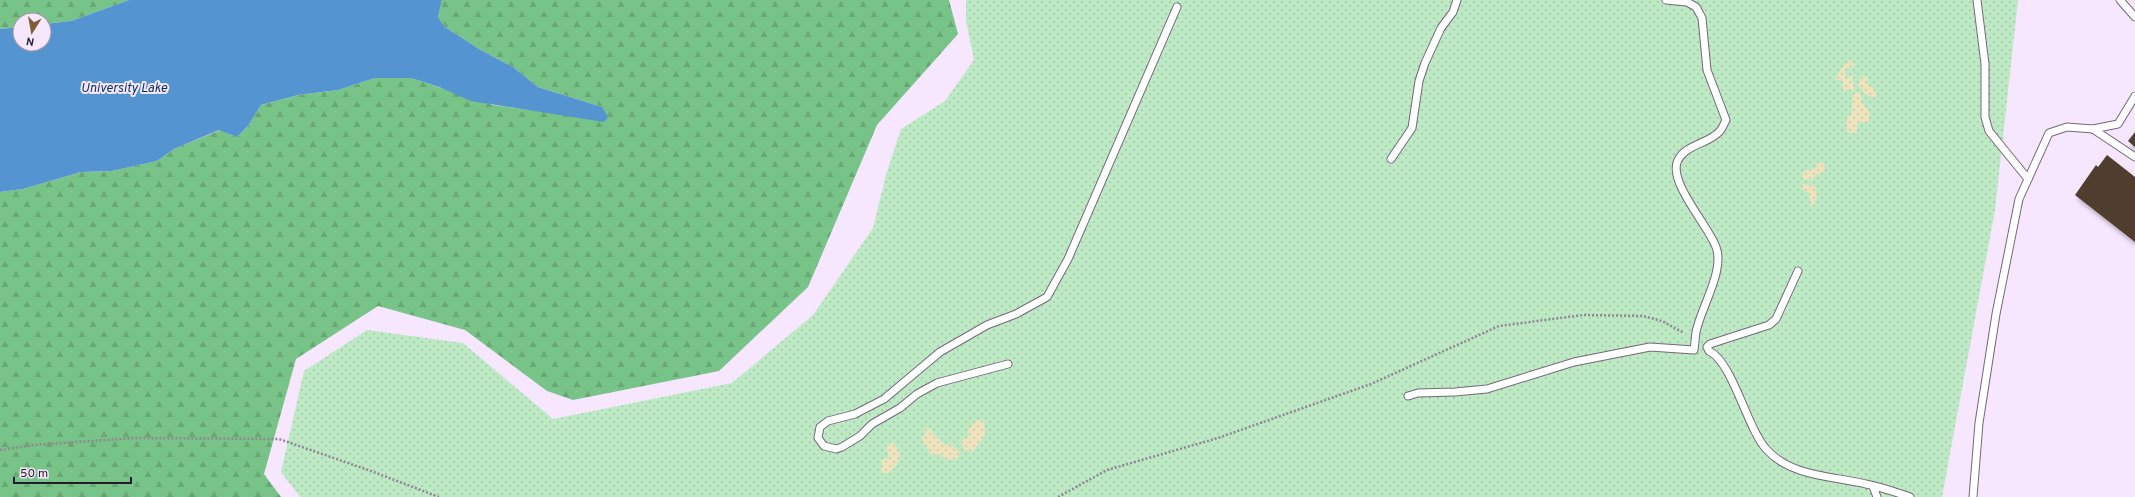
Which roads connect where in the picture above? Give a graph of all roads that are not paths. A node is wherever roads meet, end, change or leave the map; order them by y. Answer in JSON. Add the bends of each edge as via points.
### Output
{"nodes":[{"id":1,"x":1458,"y":0,"type":"edge"},
{"id":2,"x":1666,"y":0,"type":"edge"},
{"id":3,"x":1977,"y":0,"type":"edge"},
{"id":4,"x":2120,"y":0,"type":"edge"},
{"id":5,"x":1177,"y":7,"type":"dead end"},
{"id":6,"x":2135,"y":17,"type":"edge"},
{"id":7,"x":2135,"y":96,"type":"edge"},
{"id":8,"x":2093,"y":129,"type":"junction"},
{"id":9,"x":2135,"y":158,"type":"edge"},
{"id":10,"x":1391,"y":159,"type":"dead end"},
{"id":11,"x":2028,"y":179,"type":"junction"},
{"id":12,"x":1798,"y":271,"type":"dead end"},
{"id":13,"x":1008,"y":364,"type":"dead end"},
{"id":14,"x":1408,"y":396,"type":"dead end"},
{"id":15,"x":1873,"y":486,"type":"junction"},
{"id":16,"x":1971,"y":496,"type":"edge"},
{"id":17,"x":1877,"y":497,"type":"edge"},
{"id":18,"x":1910,"y":497,"type":"edge"}],
"edges":[{"from":1,"to":10,"type":"lane","via":[[1441,28],[1425,63],[1419,81],[1412,128]]},
{"from":2,"to":14,"type":"lane","via":[[1687,2],[1696,7],[1702,18],[1707,70],[1726,120],[1720,131],[1684,152],[1676,168],[1680,187],[1708,229],[1717,248],[1718,258],[1696,331],[1694,350],[1650,346],[1574,362],[1487,389],[1418,393]]},
{"from":3,"to":11,"type":"lane","via":[[1985,64],[1985,117],[1989,131]]},
{"from":4,"to":6,"type":"lane"},
{"from":5,"to":13,"type":"lane","via":[[1068,259],[1047,297],[1016,314],[987,325],[940,352],[884,399],[855,414],[828,421],[820,427],[818,438],[824,446],[842,447],[860,436],[872,424],[937,383]]},
{"from":7,"to":8,"type":"lane","via":[[2118,124]]},
{"from":8,"to":9,"type":"lane"},
{"from":8,"to":11,"type":"lane","via":[[2067,127],[2049,133]]},
{"from":11,"to":16,"type":"lane","via":[[2019,199],[1996,314],[1979,423]]},
{"from":12,"to":15,"type":"lane","via":[[1776,319],[1769,325],[1707,347],[1735,386],[1766,450],[1781,462],[1801,471]]},
{"from":15,"to":17,"type":"lane"},
{"from":15,"to":18,"type":"lane"}]}
